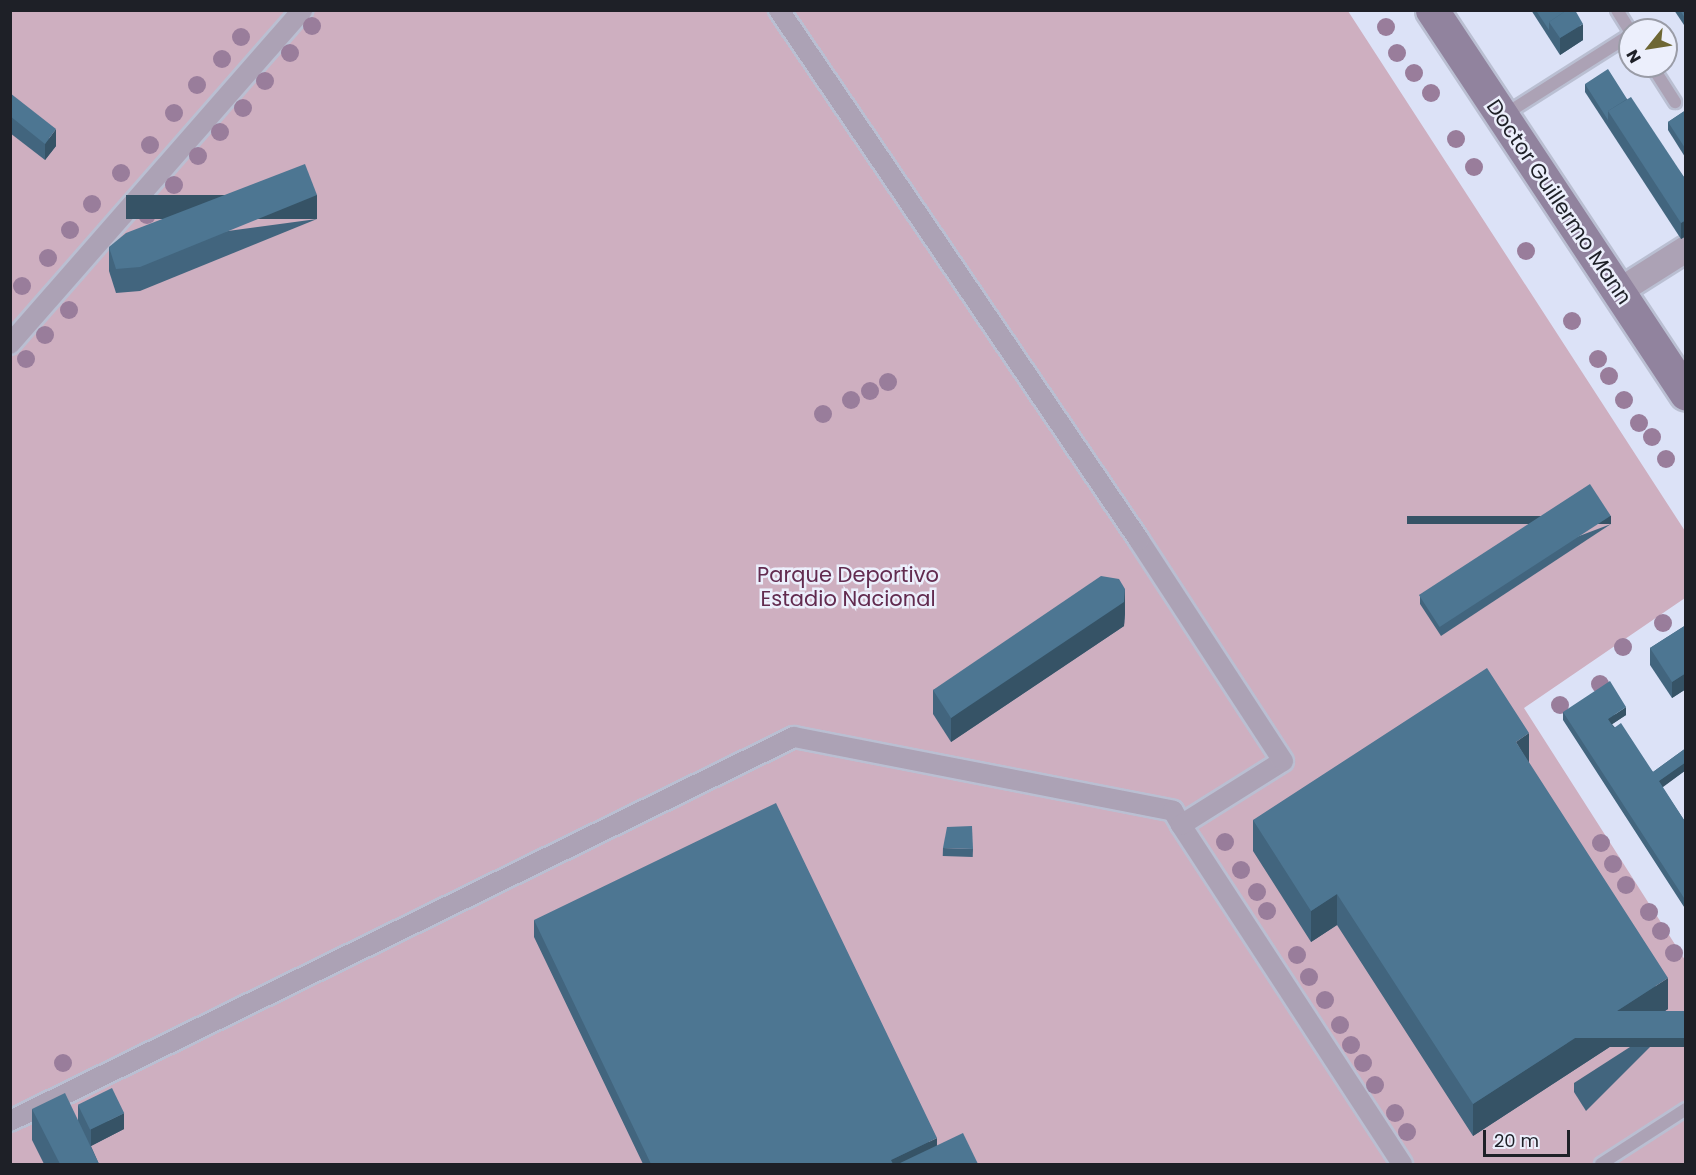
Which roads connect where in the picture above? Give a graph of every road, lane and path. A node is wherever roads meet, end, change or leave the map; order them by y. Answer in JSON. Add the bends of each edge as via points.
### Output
{"nodes":[{"id":1,"x":302,"y":10,"type":"edge"},
{"id":2,"x":779,"y":10,"type":"edge"},
{"id":3,"x":1432,"y":10,"type":"edge"},
{"id":4,"x":1618,"y":41,"type":"edge"},
{"id":5,"x":1660,"y":78,"type":"edge"},
{"id":6,"x":1676,"y":102,"type":"dead end"},
{"id":7,"x":1502,"y":116,"type":"junction"},
{"id":8,"x":1686,"y":249,"type":"edge"},
{"id":9,"x":1618,"y":292,"type":"junction"},
{"id":10,"x":10,"y":344,"type":"edge"},
{"id":11,"x":1686,"y":394,"type":"edge"},
{"id":12,"x":1181,"y":825,"type":"junction"},
{"id":13,"x":1686,"y":1109,"type":"edge"},
{"id":14,"x":10,"y":1121,"type":"edge"},
{"id":15,"x":1402,"y":1164,"type":"edge"},
{"id":16,"x":1601,"y":1164,"type":"edge"}],
"edges":[{"from":1,"to":10,"type":"street"},
{"from":2,"to":12,"type":"street","via":[[1139,540],[1283,760]]},
{"from":3,"to":7,"type":"main road","name":"Doctor Guillermo Mann"},
{"from":4,"to":7,"type":"lane"},
{"from":5,"to":6,"type":"lane"},
{"from":7,"to":9,"type":"main road","name":"Doctor Guillermo Mann"},
{"from":8,"to":9,"type":"street"},
{"from":9,"to":11,"type":"main road","name":"Doctor Guillermo Mann"},
{"from":12,"to":14,"type":"street","via":[[1173,811],[794,737]]},
{"from":12,"to":15,"type":"street"},
{"from":13,"to":16,"type":"lane"}]}
